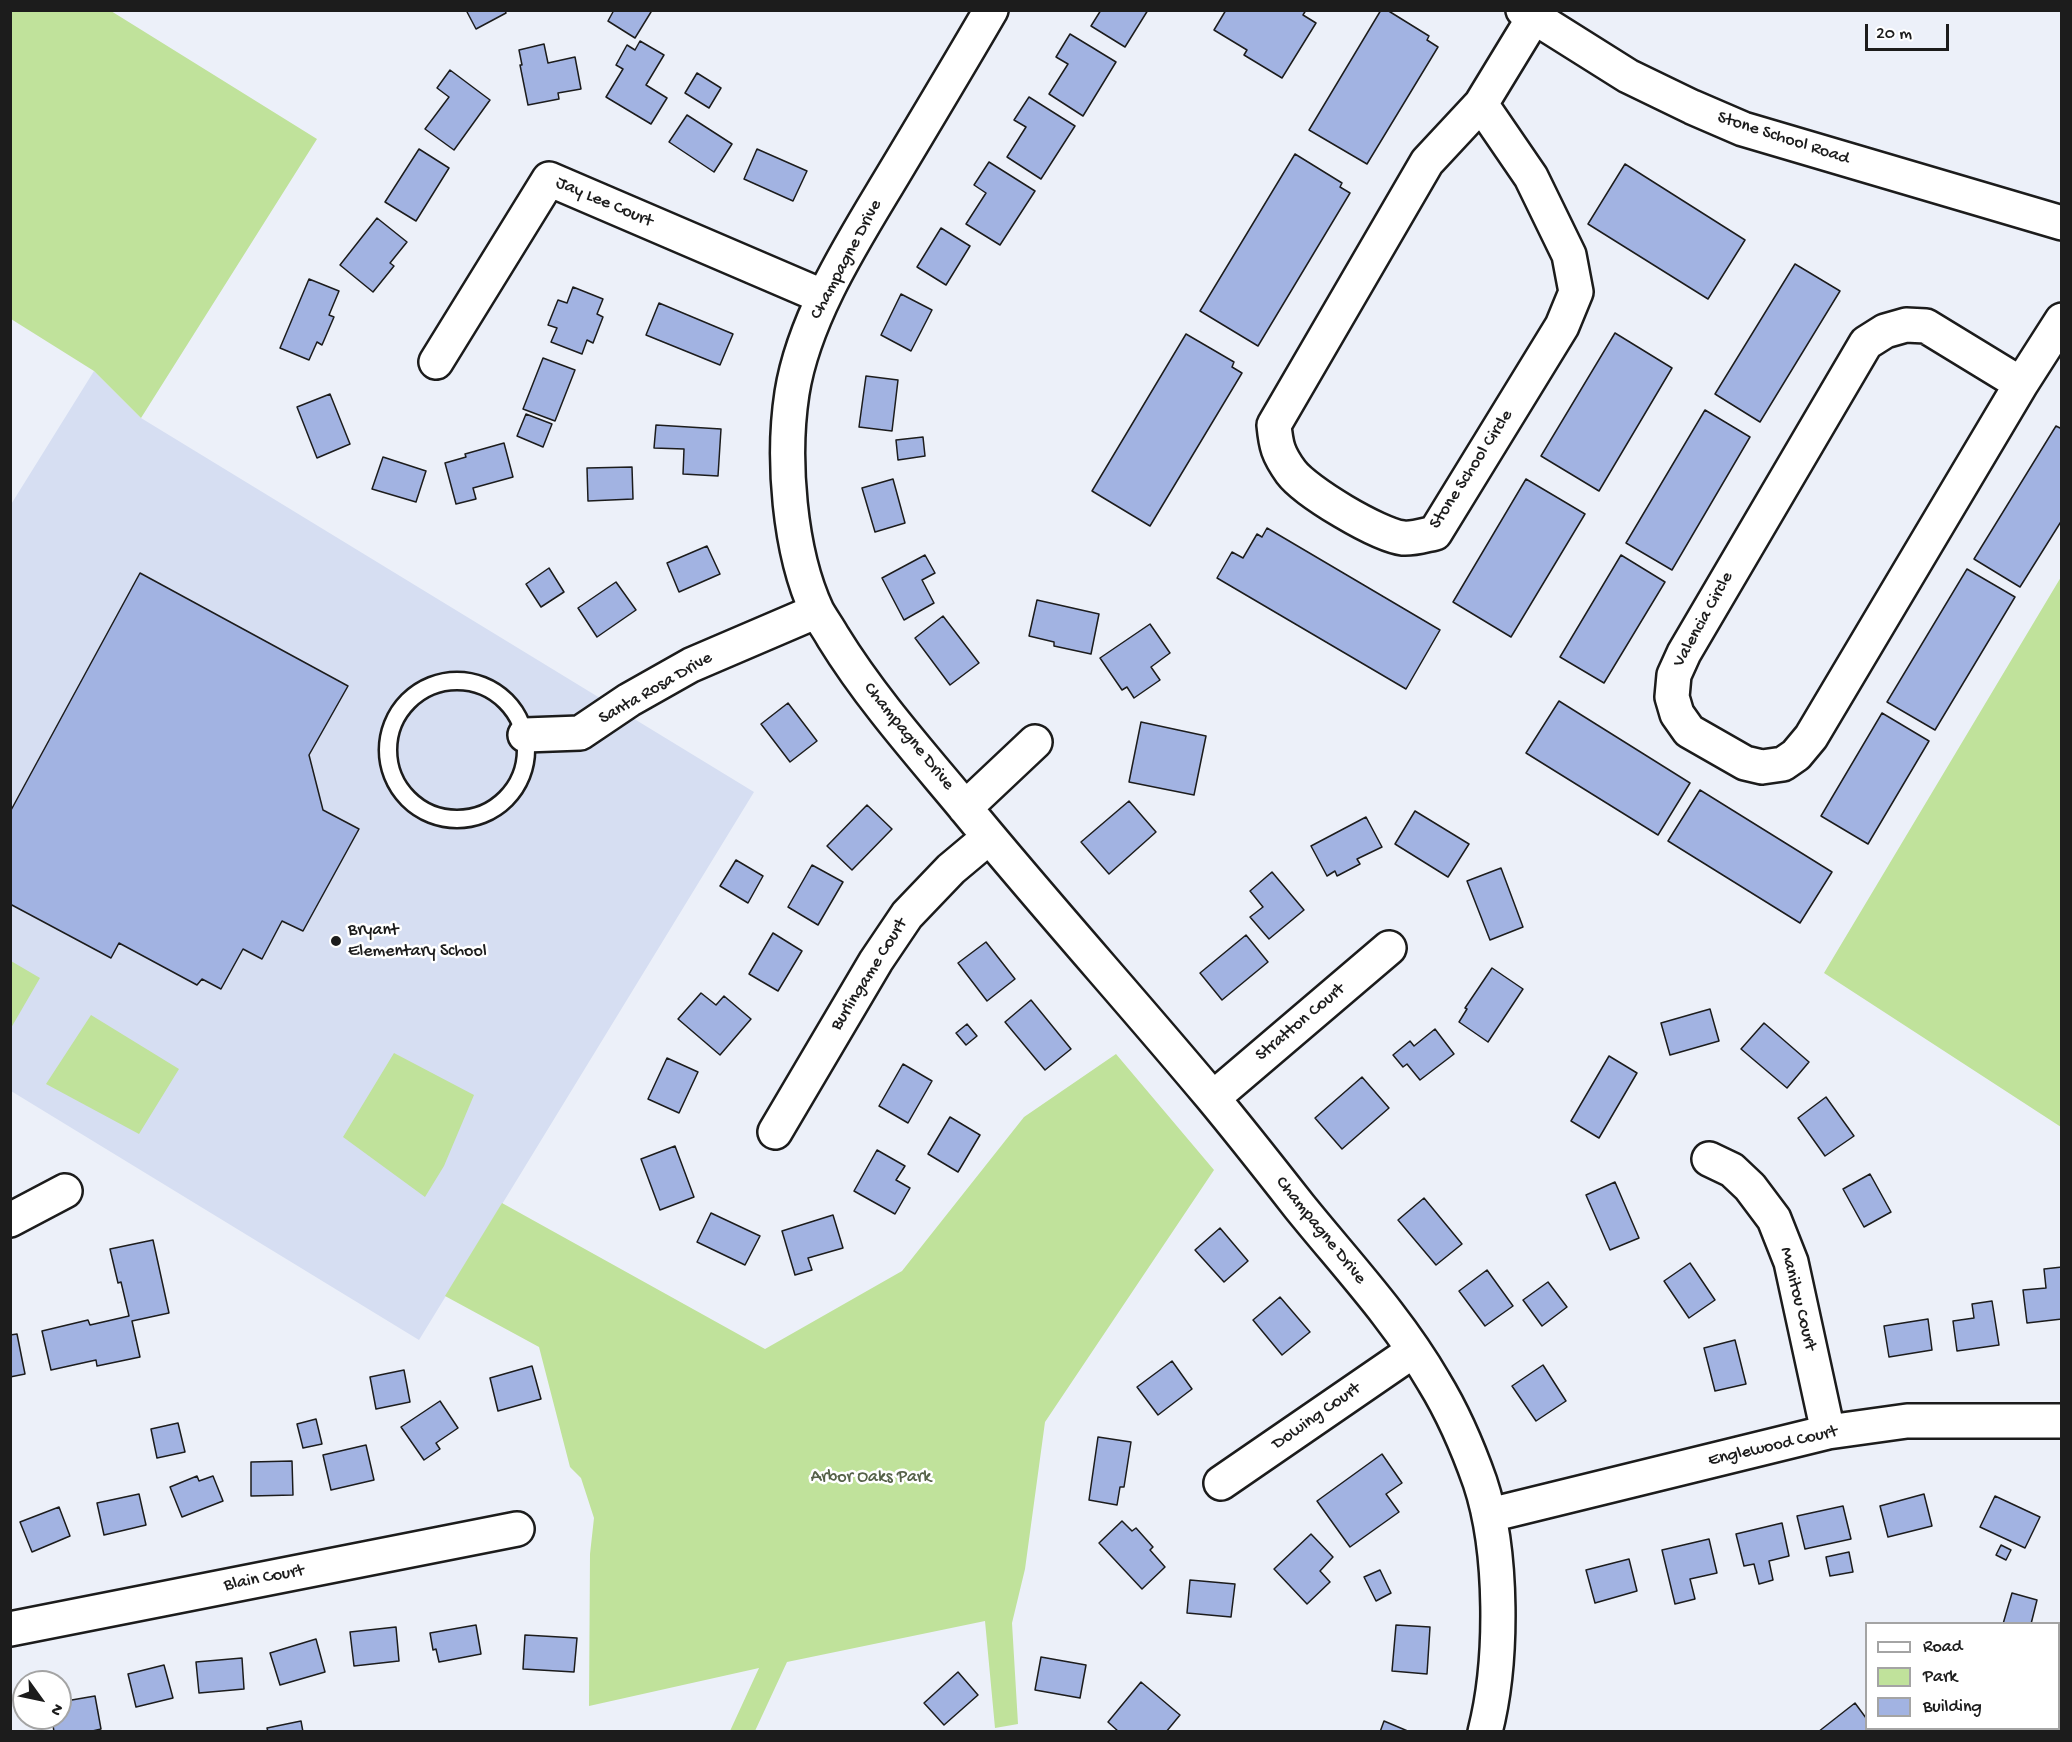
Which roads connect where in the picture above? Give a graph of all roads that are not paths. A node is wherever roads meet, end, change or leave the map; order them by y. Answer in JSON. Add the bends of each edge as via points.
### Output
{"nodes":[{"id":1,"x":992,"y":10,"type":"edge"},
{"id":2,"x":1528,"y":14,"type":"edge"},
{"id":3,"x":1481,"y":104,"type":"junction"},
{"id":4,"x":2061,"y":223,"type":"edge"},
{"id":5,"x":824,"y":297,"type":"junction"},
{"id":6,"x":2057,"y":338,"type":"edge"},
{"id":7,"x":436,"y":362,"type":"dead end"},
{"id":8,"x":2020,"y":384,"type":"junction"},
{"id":9,"x":817,"y":611,"type":"junction"},
{"id":10,"x":525,"y":735,"type":"junction"},
{"id":11,"x":1035,"y":742,"type":"dead end"},
{"id":12,"x":965,"y":808,"type":"junction"},
{"id":13,"x":988,"y":838,"type":"junction"},
{"id":14,"x":1389,"y":948,"type":"dead end"},
{"id":15,"x":1213,"y":1098,"type":"junction"},
{"id":16,"x":775,"y":1132,"type":"dead end"},
{"id":17,"x":1709,"y":1159,"type":"dead end"},
{"id":18,"x":65,"y":1191,"type":"dead end"},
{"id":19,"x":10,"y":1220,"type":"edge"},
{"id":20,"x":1413,"y":1351,"type":"junction"},
{"id":21,"x":2061,"y":1421,"type":"edge"},
{"id":22,"x":1828,"y":1432,"type":"junction"},
{"id":23,"x":1221,"y":1483,"type":"dead end"},
{"id":24,"x":1490,"y":1515,"type":"junction"},
{"id":25,"x":517,"y":1530,"type":"dead end"},
{"id":26,"x":10,"y":1629,"type":"edge"},
{"id":27,"x":1485,"y":1731,"type":"edge"}],
"edges":[{"from":1,"to":5,"type":"street","name":"Champagne Drive"},
{"from":2,"to":3,"type":"street","name":"Stone School Circle"},
{"from":2,"to":4,"type":"street","name":"Stone School Road","via":[[1628,76],[1743,129]]},
{"from":3,"to":3,"type":"street","name":"Stone School Circle","via":[[1427,162],[1274,425],[1276,448],[1292,474],[1374,529],[1403,538],[1435,533],[1562,326],[1576,292],[1569,255],[1556,226],[1531,177]]},
{"from":5,"to":7,"type":"street","name":"Jay Lee Court","via":[[549,179]]},
{"from":5,"to":9,"type":"street","name":"Champagne Drive","via":[[792,390],[787,448],[800,563]]},
{"from":6,"to":8,"type":"street","name":"Valencia Circle"},
{"from":8,"to":8,"type":"street","name":"Valencia Circle","via":[[1926,326],[1905,325],[1866,343],[1684,653],[1674,675],[1672,697],[1677,714],[1689,730],[1745,764],[1783,764],[1797,755]]},
{"from":9,"to":10,"type":"street","name":"Santa Rosa Drive","via":[[691,665],[580,733]]},
{"from":9,"to":12,"type":"street","name":"Champagne Drive","via":[[876,701]]},
{"from":10,"to":10,"type":"lane","via":[[514,710],[494,691],[469,681],[441,682],[418,692],[400,710],[390,732],[388,758],[396,784],[414,806],[440,818],[468,819],[494,809],[515,790],[526,763]]},
{"from":11,"to":12,"type":"street","name":"Champagne Drive"},
{"from":12,"to":13,"type":"street","name":"Champagne Drive"},
{"from":13,"to":15,"type":"street","name":"Champagne Drive"},
{"from":13,"to":16,"type":"street","name":"Burlingame Court","via":[[951,869],[907,915]]},
{"from":14,"to":15,"type":"street","name":"Stratton Court"},
{"from":15,"to":20,"type":"street","name":"Champagne Drive"},
{"from":17,"to":22,"type":"street","name":"Manitou Court","via":[[1732,1170],[1774,1220],[1791,1262]]},
{"from":18,"to":19,"type":"street"},
{"from":20,"to":23,"type":"street","name":"Dowing Court"},
{"from":20,"to":24,"type":"street","name":"Champagne Drive","via":[[1451,1413]]},
{"from":21,"to":22,"type":"street","name":"Englewood Court","via":[[1907,1421]]},
{"from":22,"to":24,"type":"street","name":"Englewood Court"},
{"from":24,"to":27,"type":"street","name":"Champagne Drive","via":[[1498,1629],[1496,1669]]},
{"from":25,"to":26,"type":"street","name":"Blain Court"}]}
